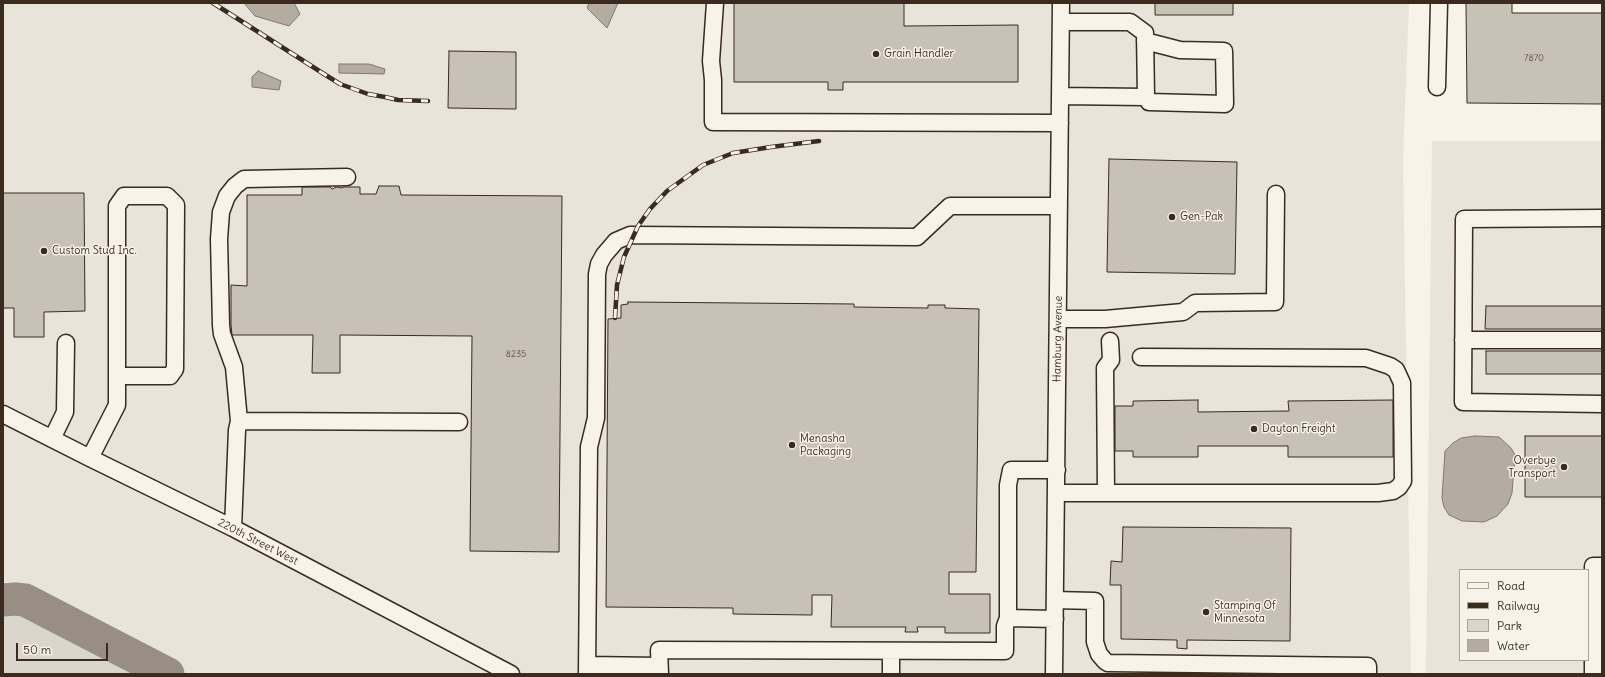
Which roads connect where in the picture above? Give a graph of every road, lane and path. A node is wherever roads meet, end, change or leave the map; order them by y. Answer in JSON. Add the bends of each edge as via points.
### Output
{"nodes":[{"id":1,"x":715,"y":3,"type":"edge"},
{"id":2,"x":1061,"y":3,"type":"edge"},
{"id":3,"x":1439,"y":3,"type":"edge"},
{"id":4,"x":1061,"y":22,"type":"junction"},
{"id":5,"x":1145,"y":41,"type":"junction"},
{"id":6,"x":1437,"y":87,"type":"dead end"},
{"id":7,"x":1060,"y":96,"type":"junction"},
{"id":8,"x":1146,"y":98,"type":"junction"},
{"id":9,"x":1060,"y":123,"type":"junction"},
{"id":10,"x":347,"y":177,"type":"dead end"},
{"id":11,"x":1276,"y":194,"type":"dead end"},
{"id":12,"x":1059,"y":206,"type":"junction"},
{"id":13,"x":1602,"y":218,"type":"edge"},
{"id":14,"x":1059,"y":319,"type":"junction"},
{"id":15,"x":1463,"y":340,"type":"junction"},
{"id":16,"x":1602,"y":340,"type":"edge"},
{"id":17,"x":1110,"y":341,"type":"dead end"},
{"id":18,"x":66,"y":343,"type":"dead end"},
{"id":19,"x":1141,"y":357,"type":"dead end"},
{"id":20,"x":117,"y":376,"type":"junction"},
{"id":21,"x":1602,"y":404,"type":"edge"},
{"id":22,"x":3,"y":414,"type":"edge"},
{"id":23,"x":238,"y":421,"type":"junction"},
{"id":24,"x":459,"y":422,"type":"dead end"},
{"id":25,"x":52,"y":439,"type":"junction"},
{"id":26,"x":90,"y":458,"type":"junction"},
{"id":27,"x":1057,"y":470,"type":"junction"},
{"id":28,"x":1057,"y":493,"type":"junction"},
{"id":29,"x":1106,"y":493,"type":"junction"},
{"id":30,"x":233,"y":528,"type":"junction"},
{"id":31,"x":1602,"y":566,"type":"edge"},
{"id":32,"x":1055,"y":600,"type":"junction"},
{"id":33,"x":1590,"y":611,"type":"edge"},
{"id":34,"x":1008,"y":618,"type":"junction"},
{"id":35,"x":1055,"y":619,"type":"junction"},
{"id":36,"x":892,"y":651,"type":"junction"},
{"id":37,"x":1172,"y":669,"type":"edge"},
{"id":38,"x":588,"y":670,"type":"edge"},
{"id":39,"x":659,"y":670,"type":"edge"},
{"id":40,"x":511,"y":674,"type":"edge"},
{"id":41,"x":891,"y":674,"type":"edge"},
{"id":42,"x":1054,"y":674,"type":"edge"},
{"id":43,"x":1368,"y":674,"type":"edge"},
{"id":44,"x":1593,"y":674,"type":"edge"}],
"edges":[{"from":1,"to":9,"type":"street","via":[[711,61],[713,122]]},
{"from":2,"to":4,"type":"street","name":"Hamburg Avenue"},
{"from":3,"to":6,"type":"street"},
{"from":4,"to":5,"type":"street","via":[[1130,22],[1145,33]]},
{"from":4,"to":7,"type":"street","name":"Hamburg Avenue"},
{"from":5,"to":8,"type":"street"},
{"from":5,"to":8,"type":"street","via":[[1180,50],[1224,51],[1225,104],[1149,102]]},
{"from":7,"to":8,"type":"street"},
{"from":7,"to":9,"type":"street","name":"Hamburg Avenue"},
{"from":9,"to":12,"type":"street","name":"Hamburg Avenue"},
{"from":10,"to":23,"type":"street","via":[[244,179],[227,196],[221,212],[219,238],[221,325],[234,367]]},
{"from":11,"to":14,"type":"street","via":[[1275,302],[1195,303],[1183,312],[1105,319]]},
{"from":12,"to":14,"type":"street","name":"Hamburg Avenue"},
{"from":12,"to":38,"type":"street","via":[[950,206],[917,237],[630,235],[616,241],[604,254],[597,274],[596,418],[589,447]]},
{"from":13,"to":15,"type":"street","via":[[1464,219]]},
{"from":14,"to":27,"type":"street","name":"Hamburg Avenue"},
{"from":15,"to":16,"type":"street"},
{"from":15,"to":21,"type":"street","via":[[1463,402]]},
{"from":17,"to":29,"type":"street","via":[[1111,360],[1105,368]]},
{"from":18,"to":25,"type":"street","via":[[65,412]]},
{"from":19,"to":29,"type":"street","via":[[1366,358],[1390,366],[1396,370],[1402,383],[1403,481],[1393,491],[1378,493]]},
{"from":20,"to":20,"type":"street","via":[[117,206],[124,196],[167,196],[176,206],[175,369],[170,376]]},
{"from":20,"to":26,"type":"street","via":[[117,405]]},
{"from":22,"to":25,"type":"street","name":"220th Street West"},
{"from":23,"to":24,"type":"street"},
{"from":23,"to":30,"type":"street"},
{"from":25,"to":26,"type":"street","name":"220th Street West"},
{"from":26,"to":30,"type":"street","name":"220th Street West"},
{"from":27,"to":28,"type":"street","name":"Hamburg Avenue"},
{"from":27,"to":34,"type":"street","via":[[1011,470],[1008,485]]},
{"from":28,"to":29,"type":"street"},
{"from":28,"to":32,"type":"street","name":"Hamburg Avenue"},
{"from":30,"to":40,"type":"street","name":"220th Street West"},
{"from":31,"to":33,"type":"street","via":[[1593,566]]},
{"from":32,"to":35,"type":"street","name":"Hamburg Avenue"},
{"from":32,"to":37,"type":"street","via":[[1095,601],[1095,642],[1099,654],[1105,661],[1112,664]]},
{"from":33,"to":44,"type":"street"},
{"from":34,"to":35,"type":"street"},
{"from":34,"to":36,"type":"street","via":[[1005,626],[1005,651]]},
{"from":35,"to":42,"type":"street","name":"Hamburg Avenue"},
{"from":36,"to":39,"type":"street","via":[[659,650]]},
{"from":36,"to":41,"type":"street"},
{"from":37,"to":43,"type":"street","via":[[1368,666]]},
{"from":38,"to":39,"type":"street"}]}
